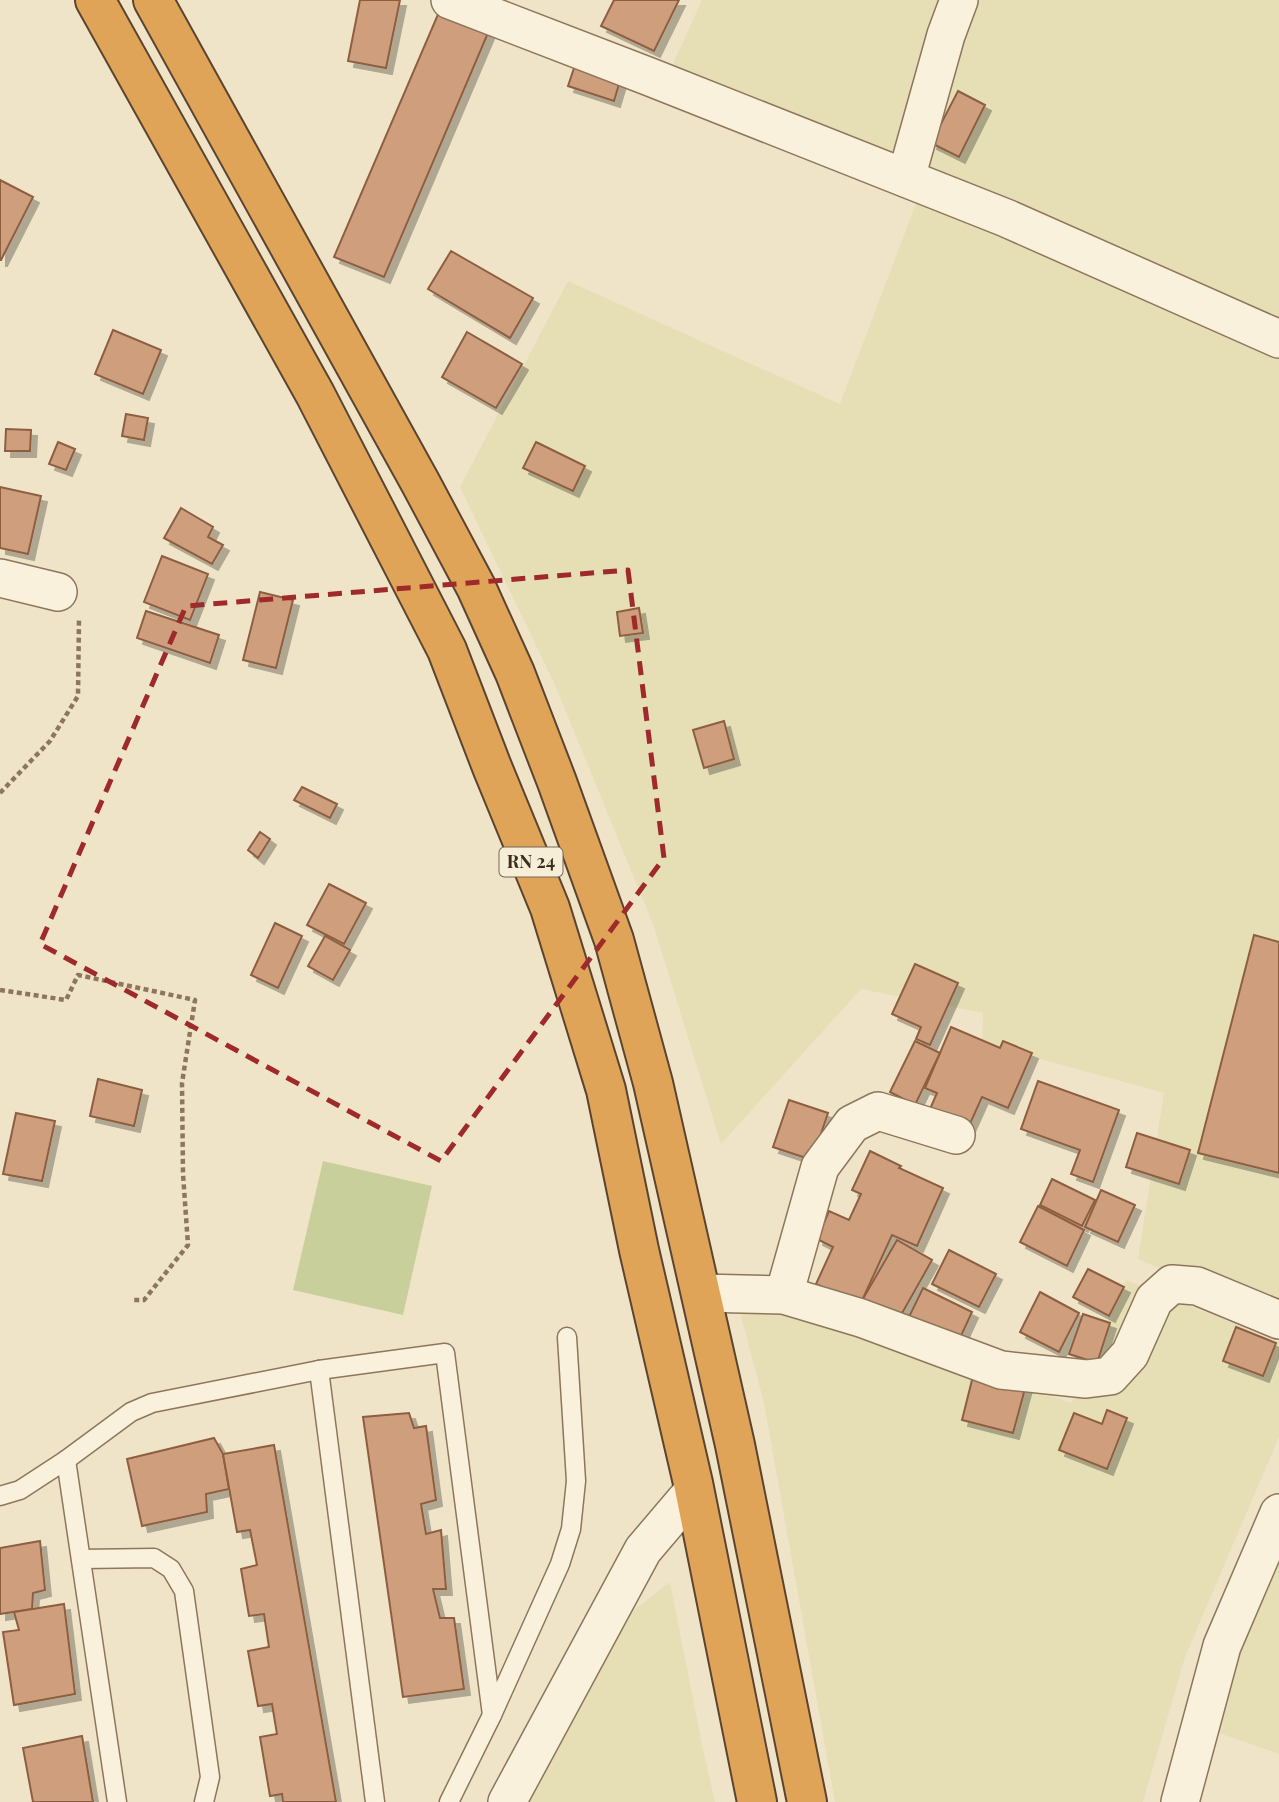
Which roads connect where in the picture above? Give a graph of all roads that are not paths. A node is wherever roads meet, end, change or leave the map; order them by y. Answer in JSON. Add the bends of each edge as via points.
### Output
{"nodes":[{"id":1,"x":95,"y":0,"type":"edge"},
{"id":2,"x":153,"y":0,"type":"edge"},
{"id":3,"x":450,"y":0,"type":"edge"},
{"id":4,"x":960,"y":0,"type":"edge"},
{"id":5,"x":906,"y":178,"type":"junction"},
{"id":6,"x":1279,"y":339,"type":"edge"},
{"id":7,"x":0,"y":578,"type":"edge"},
{"id":8,"x":58,"y":592,"type":"road end"},
{"id":9,"x":956,"y":1135,"type":"dead end"},
{"id":10,"x":701,"y":1293,"type":"junction"},
{"id":11,"x":784,"y":1294,"type":"junction"},
{"id":12,"x":1279,"y":1320,"type":"edge"},
{"id":13,"x":567,"y":1337,"type":"dead end"},
{"id":14,"x":319,"y":1370,"type":"junction"},
{"id":15,"x":66,"y":1460,"type":"junction"},
{"id":16,"x":694,"y":1490,"type":"junction"},
{"id":17,"x":0,"y":1496,"type":"edge"},
{"id":18,"x":1279,"y":1513,"type":"edge"},
{"id":19,"x":81,"y":1559,"type":"junction"},
{"id":20,"x":492,"y":1715,"type":"junction"},
{"id":21,"x":117,"y":1802,"type":"edge"},
{"id":22,"x":204,"y":1802,"type":"edge"},
{"id":23,"x":374,"y":1802,"type":"edge"},
{"id":24,"x":449,"y":1802,"type":"edge"},
{"id":25,"x":507,"y":1802,"type":"edge"},
{"id":26,"x":757,"y":1802,"type":"edge"},
{"id":27,"x":807,"y":1802,"type":"edge"},
{"id":28,"x":1180,"y":1802,"type":"edge"}],
"edges":[{"from":1,"to":16,"type":"highway","number":"RN 24","via":[[319,402],[447,650],[550,908],[606,1090]]},
{"from":2,"to":10,"type":"highway","number":"RN 24","via":[[420,482],[515,673],[614,940],[653,1083]]},
{"from":3,"to":5,"type":"street"},
{"from":4,"to":5,"type":"street"},
{"from":5,"to":6,"type":"street"},
{"from":7,"to":8,"type":"street"},
{"from":9,"to":11,"type":"street","via":[[878,1111],[852,1124],[820,1167]]},
{"from":10,"to":11,"type":"street"},
{"from":10,"to":27,"type":"highway","number":"RN 24"},
{"from":11,"to":12,"type":"street","via":[[1001,1370],[1086,1379],[1111,1376],[1130,1354],[1154,1300],[1172,1284],[1197,1286]]},
{"from":13,"to":20,"type":"lane","via":[[576,1481],[571,1529],[560,1564]]},
{"from":14,"to":15,"type":"lane","via":[[152,1403],[131,1412]]},
{"from":14,"to":20,"type":"lane","via":[[445,1353]]},
{"from":14,"to":23,"type":"lane"},
{"from":15,"to":17,"type":"lane","via":[[20,1490]]},
{"from":15,"to":19,"type":"lane"},
{"from":16,"to":25,"type":"street","via":[[643,1550]]},
{"from":16,"to":26,"type":"highway","number":"RN 24"},
{"from":18,"to":28,"type":"street","via":[[1222,1646]]},
{"from":19,"to":21,"type":"lane"},
{"from":19,"to":22,"type":"lane","via":[[154,1558],[171,1569],[184,1591],[210,1777]]},
{"from":20,"to":24,"type":"lane"}]}
